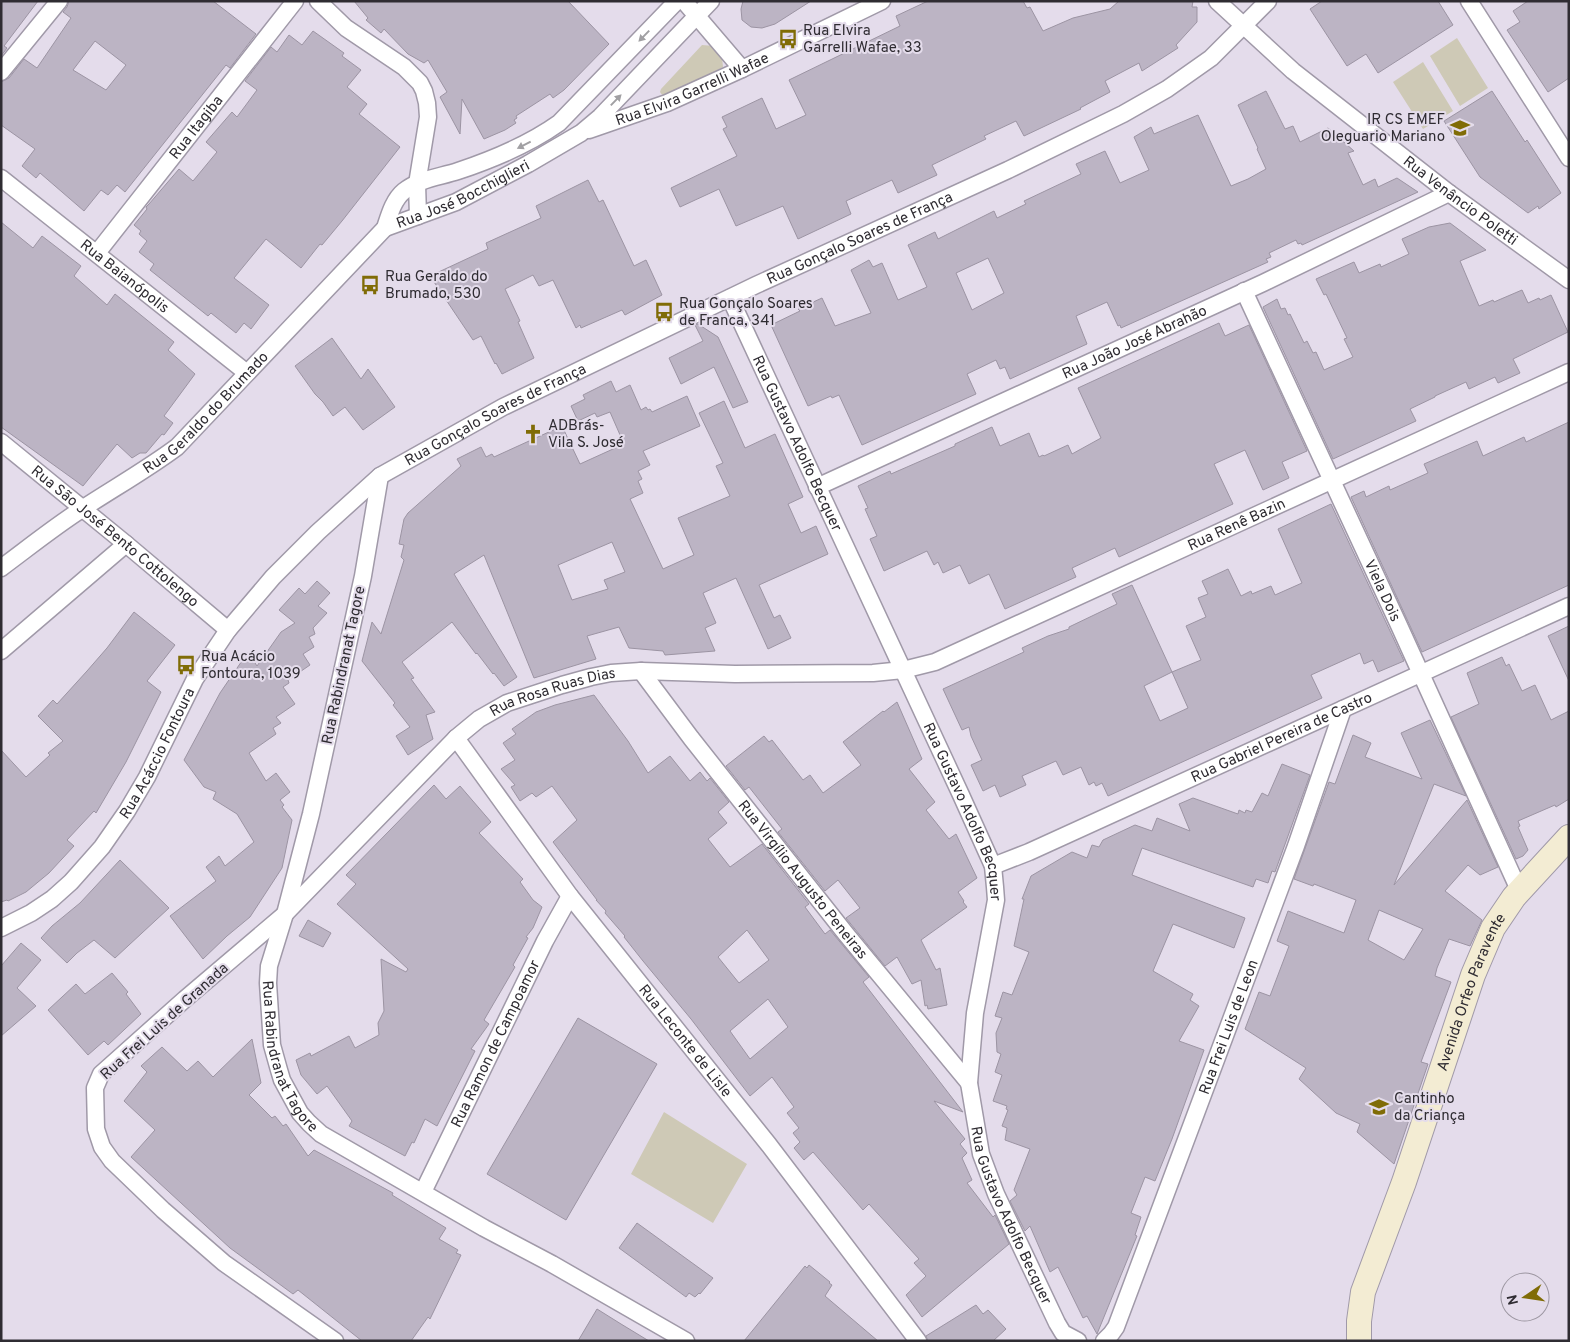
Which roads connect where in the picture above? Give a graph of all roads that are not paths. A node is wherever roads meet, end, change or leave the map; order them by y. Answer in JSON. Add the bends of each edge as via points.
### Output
{"nodes":[{"id":1,"x":59,"y":1,"type":"edge"},
{"id":2,"x":295,"y":1,"type":"edge"},
{"id":3,"x":318,"y":1,"type":"edge"},
{"id":4,"x":678,"y":1,"type":"edge"},
{"id":5,"x":684,"y":1,"type":"edge"},
{"id":6,"x":711,"y":1,"type":"edge"},
{"id":7,"x":882,"y":1,"type":"edge"},
{"id":8,"x":1217,"y":1,"type":"edge"},
{"id":9,"x":1268,"y":1,"type":"edge"},
{"id":10,"x":1470,"y":1,"type":"edge"},
{"id":11,"x":697,"y":16,"type":"junction"},
{"id":12,"x":1244,"y":26,"type":"junction"},
{"id":13,"x":742,"y":69,"type":"junction"},
{"id":14,"x":1,"y":72,"type":"edge"},
{"id":15,"x":559,"y":123,"type":"junction"},
{"id":16,"x":581,"y":133,"type":"junction"},
{"id":17,"x":1569,"y":158,"type":"edge"},
{"id":18,"x":1,"y":178,"type":"edge"},
{"id":19,"x":417,"y":184,"type":"junction"},
{"id":20,"x":1449,"y":193,"type":"junction"},
{"id":21,"x":418,"y":216,"type":"junction"},
{"id":22,"x":385,"y":228,"type":"junction"},
{"id":23,"x":96,"y":253,"type":"junction"},
{"id":24,"x":1569,"y":280,"type":"edge"},
{"id":25,"x":1244,"y":291,"type":"junction"},
{"id":26,"x":730,"y":298,"type":"junction"},
{"id":27,"x":247,"y":372,"type":"junction"},
{"id":28,"x":1569,"y":372,"type":"edge"},
{"id":29,"x":1,"y":442,"type":"edge"},
{"id":30,"x":380,"y":476,"type":"junction"},
{"id":31,"x":1332,"y":480,"type":"junction"},
{"id":32,"x":817,"y":487,"type":"junction"},
{"id":33,"x":82,"y":509,"type":"junction"},
{"id":34,"x":126,"y":544,"type":"junction"},
{"id":35,"x":1,"y":568,"type":"edge"},
{"id":36,"x":1569,"y":606,"type":"edge"},
{"id":37,"x":228,"y":630,"type":"junction"},
{"id":38,"x":1,"y":651,"type":"edge"},
{"id":39,"x":903,"y":670,"type":"junction"},
{"id":40,"x":641,"y":671,"type":"junction"},
{"id":41,"x":1421,"y":672,"type":"junction"},
{"id":42,"x":1343,"y":708,"type":"junction"},
{"id":43,"x":456,"y":738,"type":"junction"},
{"id":44,"x":1569,"y":837,"type":"edge"},
{"id":45,"x":993,"y":866,"type":"junction"},
{"id":46,"x":1519,"y":890,"type":"junction"},
{"id":47,"x":570,"y":896,"type":"junction"},
{"id":48,"x":285,"y":914,"type":"junction"},
{"id":49,"x":1,"y":928,"type":"edge"},
{"id":50,"x":969,"y":1083,"type":"junction"},
{"id":51,"x":423,"y":1192,"type":"junction"},
{"id":52,"x":335,"y":1341,"type":"edge"},
{"id":53,"x":686,"y":1341,"type":"edge"},
{"id":54,"x":918,"y":1341,"type":"edge"},
{"id":55,"x":1078,"y":1341,"type":"edge"},
{"id":56,"x":1104,"y":1341,"type":"edge"},
{"id":57,"x":1359,"y":1341,"type":"edge"}],
"edges":[{"from":1,"to":14,"type":"street"},
{"from":2,"to":23,"type":"street","name":"Rua Itagiba"},
{"from":3,"to":19,"type":"street","via":[[346,28],[404,67],[420,83],[428,117]]},
{"from":4,"to":15,"type":"street","name":"Rua José Bocchiglieri","one_way":true},
{"from":5,"to":11,"type":"street"},
{"from":6,"to":11,"type":"street","name":"Rua José Bocchiglieri"},
{"from":7,"to":13,"type":"street","name":"Rua Elvira Garrelli Wafae"},
{"from":8,"to":12,"type":"street","name":"Rua Venâncio Poletti"},
{"from":9,"to":12,"type":"street","name":"Rua Gonçalo Soares de França"},
{"from":10,"to":17,"type":"street"},
{"from":11,"to":13,"type":"street"},
{"from":16,"to":11,"type":"street","name":"Rua José Bocchiglieri","one_way":true},
{"from":12,"to":20,"type":"street","name":"Rua Venâncio Poletti","via":[[1293,71]]},
{"from":12,"to":26,"type":"street","name":"Rua Gonçalo Soares de França","via":[[1211,58],[1167,89],[1123,114]]},
{"from":13,"to":16,"type":"street","name":"Rua Elvira Garrelli Wafae","via":[[667,103]]},
{"from":15,"to":16,"type":"street"},
{"from":15,"to":19,"type":"street","name":"Rua José Bocchiglieri","one_way":true,"via":[[509,152]]},
{"from":16,"to":21,"type":"street","name":"Rua José Bocchiglieri","via":[[456,202]]},
{"from":18,"to":23,"type":"street","name":"Rua Baianópolis"},
{"from":19,"to":21,"type":"street"},
{"from":19,"to":22,"type":"street","name":"Rua José Bocchiglieri","via":[[397,198]]},
{"from":20,"to":24,"type":"street","name":"Rua Venâncio Poletti"},
{"from":20,"to":25,"type":"street","name":"Rua João José Abrahão"},
{"from":21,"to":22,"type":"street","name":"Rua José Bocchiglieri"},
{"from":22,"to":27,"type":"street","name":"Rua Geraldo do Brumado"},
{"from":23,"to":27,"type":"street","name":"Rua Baianópolis"},
{"from":25,"to":31,"type":"street","name":"Viela Dois"},
{"from":25,"to":32,"type":"street","name":"Rua João José Abrahão"},
{"from":26,"to":30,"type":"street","name":"Rua Gonçalo Soares de França","via":[[503,407]]},
{"from":26,"to":32,"type":"street","name":"Rua Gustavo Adolfo Becquer"},
{"from":27,"to":33,"type":"street","name":"Rua Geraldo do Brumado","via":[[177,447],[150,468]]},
{"from":28,"to":31,"type":"street","name":"Rua Renê Bazin"},
{"from":29,"to":33,"type":"street","name":"Rua São José Bento Cottolengo"},
{"from":30,"to":37,"type":"street","name":"Rua Acáccio Fontoura","via":[[273,577]]},
{"from":30,"to":48,"type":"street","name":"Rua Rabindranat Tagore","via":[[346,657]]},
{"from":31,"to":39,"type":"street","name":"Rua Renê Bazin","via":[[935,662]]},
{"from":31,"to":41,"type":"street","name":"Viela Dois"},
{"from":32,"to":39,"type":"street","name":"Rua Gustavo Adolfo Becquer"},
{"from":33,"to":34,"type":"street","name":"Rua São José Bento Cottolengo"},
{"from":33,"to":35,"type":"street","name":"Rua Geraldo do Brumado"},
{"from":34,"to":37,"type":"street","name":"Rua São José Bento Cottolengo"},
{"from":34,"to":38,"type":"street"},
{"from":36,"to":41,"type":"street","name":"Rua Gabriel Pereira de Castro"},
{"from":37,"to":49,"type":"street","name":"Rua Acáccio Fontoura","via":[[195,679],[147,777],[102,847],[52,899]]},
{"from":39,"to":40,"type":"street","name":"Rua Rosa Ruas Dias","via":[[819,674]]},
{"from":39,"to":45,"type":"street","name":"Rua Gustavo Adolfo Becquer"},
{"from":40,"to":43,"type":"street","name":"Rua Rosa Ruas Dias","via":[[591,677],[506,703]]},
{"from":40,"to":50,"type":"street","name":"Rua Virgílio Augusto Peneiras","via":[[846,934]]},
{"from":41,"to":42,"type":"street","name":"Rua Gabriel Pereira de Castro"},
{"from":41,"to":46,"type":"street","name":"Viela Dois"},
{"from":42,"to":45,"type":"street","name":"Rua Gabriel Pereira de Castro"},
{"from":42,"to":56,"type":"street","name":"Rua Frei Luis de Leon","via":[[1296,846],[1147,1246],[1116,1327]]},
{"from":43,"to":47,"type":"street","name":"Rua Leconte de Lisle"},
{"from":43,"to":48,"type":"street","name":"Rua Rosa Ruas Dias"},
{"from":44,"to":46,"type":"main road","name":"Avenida Orfeo Paravente"},
{"from":45,"to":50,"type":"street","name":"Rua Gustavo Adolfo Becquer","via":[[996,900],[975,1013]]},
{"from":46,"to":57,"type":"main road","name":"Avenida Orfeo Paravente","via":[[1493,928],[1473,975],[1404,1182],[1363,1292],[1358,1321]]},
{"from":47,"to":51,"type":"street","name":"Rua Ramon de Campoamor"},
{"from":47,"to":54,"type":"street","name":"Rua Leconte de Lisle","via":[[769,1145]]},
{"from":48,"to":51,"type":"street","name":"Rua Rabindranat Tagore","via":[[269,966],[268,983],[272,1045],[282,1080],[300,1113],[321,1134]]},
{"from":48,"to":52,"type":"street","name":"Rua Frei Luis de Granada","via":[[101,1074],[94,1088],[96,1130],[102,1147],[112,1160],[163,1210],[224,1263]]},
{"from":50,"to":55,"type":"street","name":"Rua Gustavo Adolfo Becquer","via":[[981,1154],[996,1194],[1063,1333]]},
{"from":51,"to":53,"type":"street","name":"Rua Rabindranat Tagore"}]}
